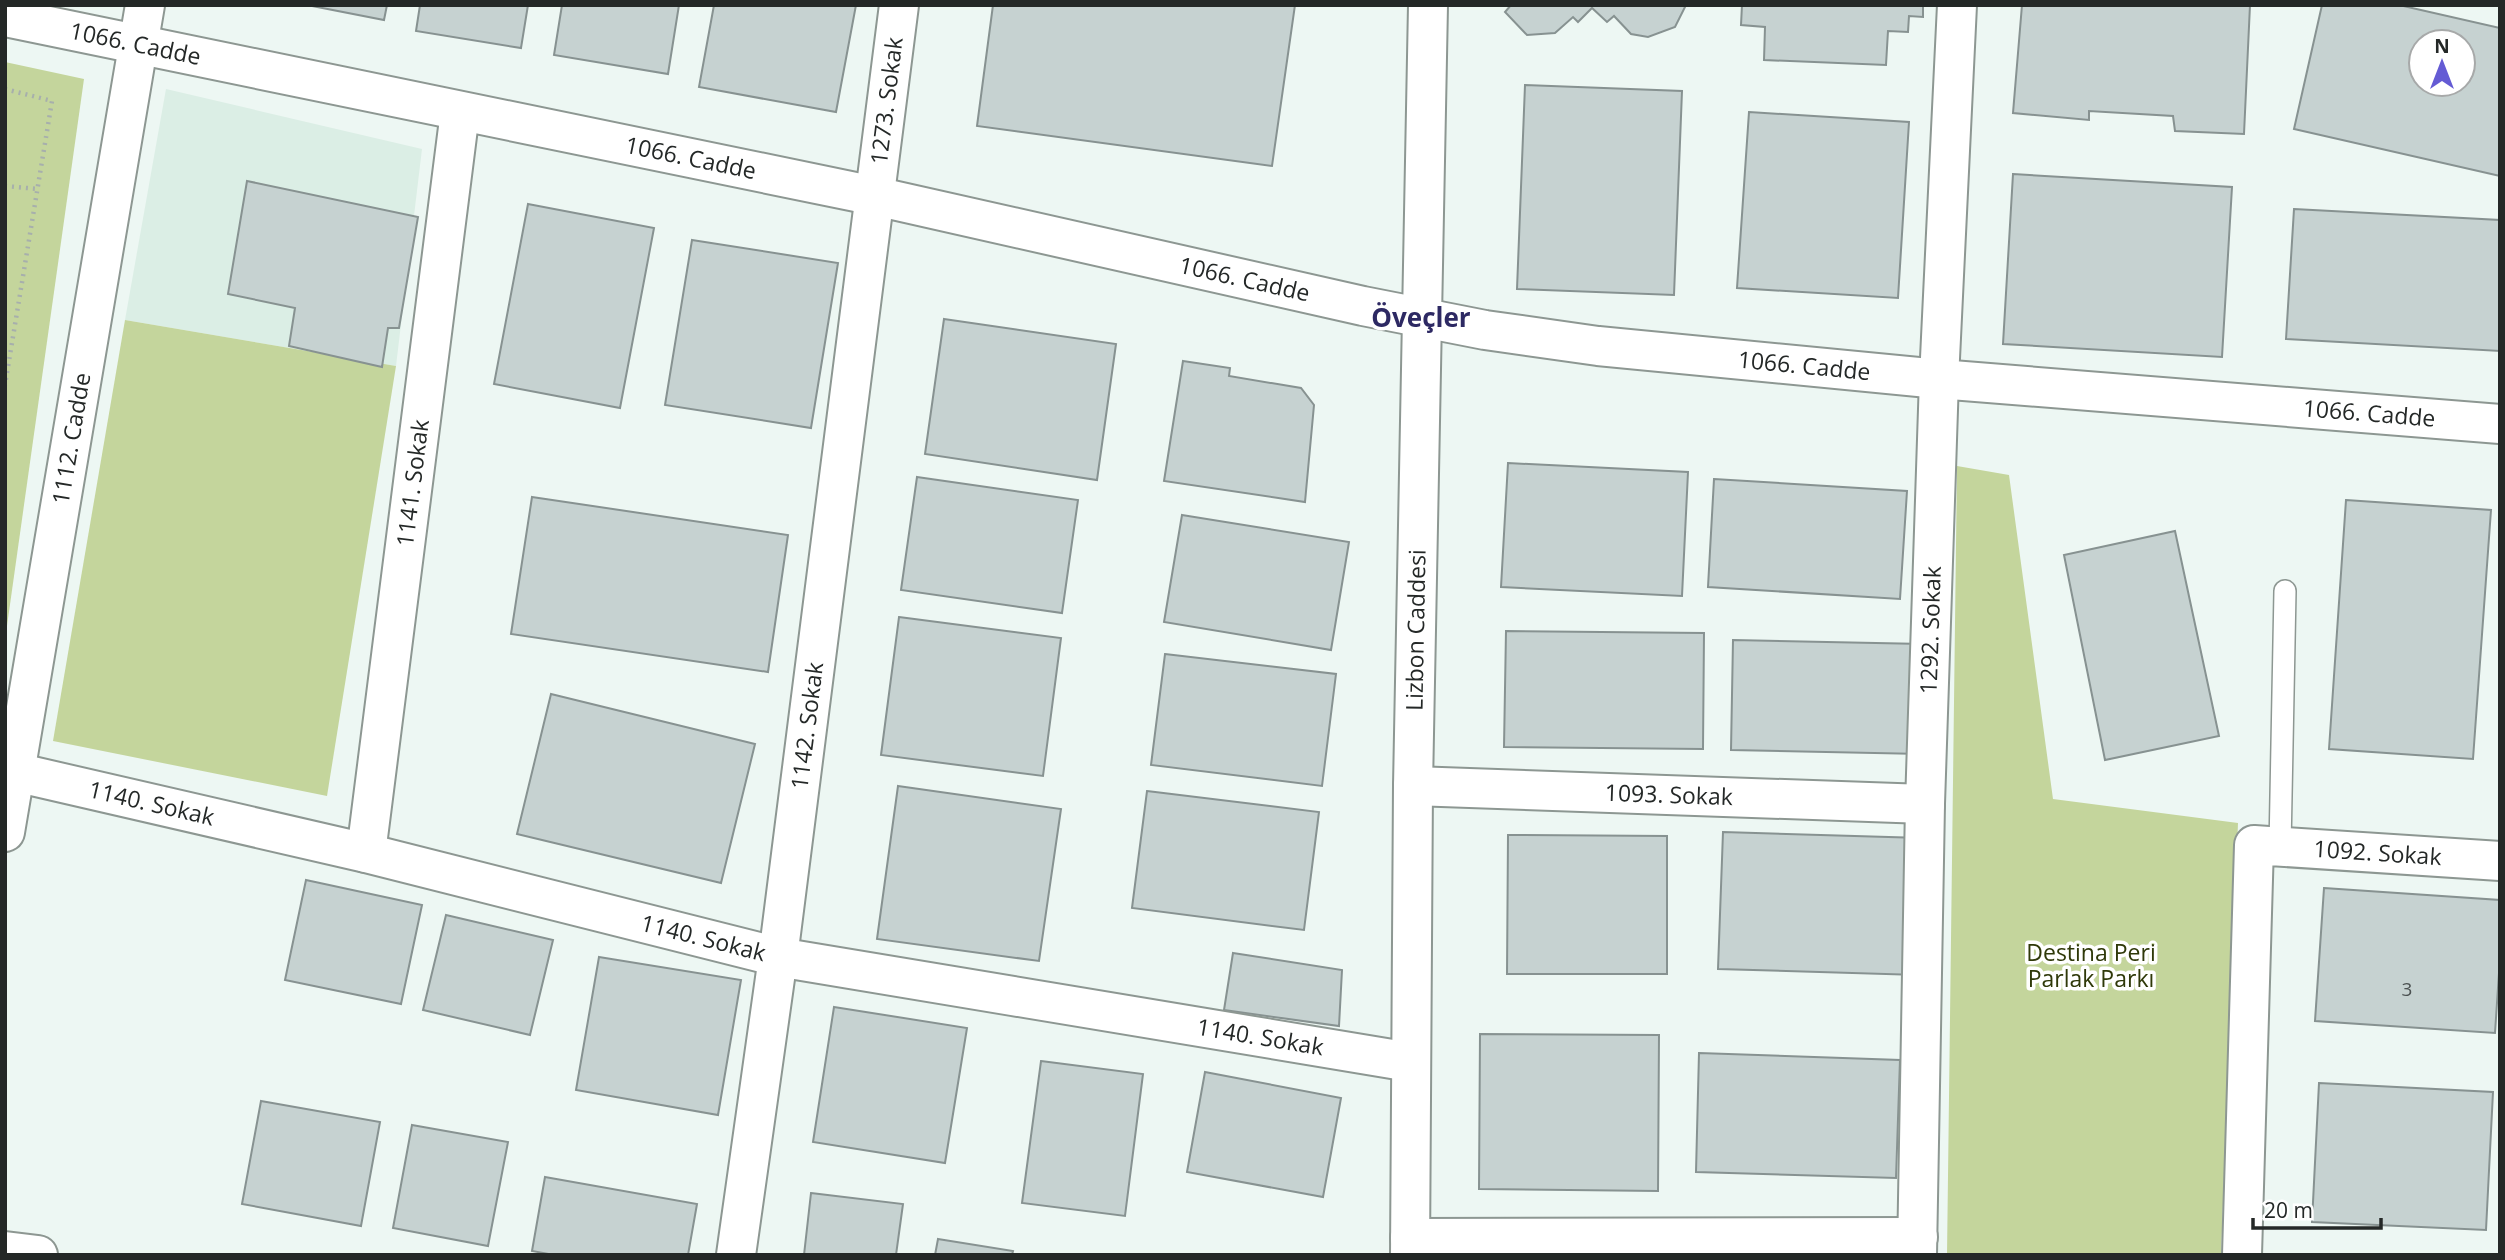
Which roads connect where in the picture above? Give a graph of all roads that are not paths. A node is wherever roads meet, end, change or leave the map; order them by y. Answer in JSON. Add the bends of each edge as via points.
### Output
{"nodes":[{"id":1,"x":145,"y":5,"type":"edge"},
{"id":2,"x":899,"y":5,"type":"edge"},
{"id":3,"x":1428,"y":5,"type":"edge"},
{"id":4,"x":1957,"y":5,"type":"edge"},
{"id":5,"x":5,"y":17,"type":"edge"},
{"id":6,"x":139,"y":45,"type":"junction"},
{"id":7,"x":460,"y":111,"type":"junction"},
{"id":8,"x":874,"y":196,"type":"junction"},
{"id":9,"x":1421,"y":318,"type":"junction"},
{"id":10,"x":1939,"y":379,"type":"junction"},
{"id":11,"x":2500,"y":424,"type":"edge"},
{"id":12,"x":2285,"y":591,"type":"dead end"},
{"id":13,"x":10,"y":772,"type":"edge"},
{"id":14,"x":1413,"y":786,"type":"junction"},
{"id":15,"x":1925,"y":804,"type":"junction"},
{"id":16,"x":5,"y":832,"type":"edge"},
{"id":17,"x":2267,"y":846,"type":"junction"},
{"id":18,"x":366,"y":853,"type":"junction"},
{"id":19,"x":2500,"y":861,"type":"edge"},
{"id":20,"x":778,"y":957,"type":"junction"},
{"id":21,"x":1410,"y":1062,"type":"junction"},
{"id":22,"x":1410,"y":1246,"type":"edge"},
{"id":23,"x":1917,"y":1246,"type":"edge"},
{"id":24,"x":5,"y":1251,"type":"edge"},
{"id":25,"x":38,"y":1255,"type":"edge"},
{"id":26,"x":736,"y":1255,"type":"edge"},
{"id":27,"x":2242,"y":1255,"type":"edge"}],
"edges":[{"from":1,"to":6,"type":"street","name":"1112. Cadde"},
{"from":2,"to":8,"type":"street","name":"1273. Sokak"},
{"from":3,"to":9,"type":"street","name":"Lizbon Caddesi"},
{"from":4,"to":10,"type":"street","name":"1292. Sokak"},
{"from":5,"to":6,"type":"street","name":"1066. Cadde"},
{"from":6,"to":7,"type":"street","name":"1066. Cadde"},
{"from":6,"to":13,"type":"street","name":"1112. Cadde"},
{"from":7,"to":8,"type":"street","name":"1066. Cadde"},
{"from":7,"to":18,"type":"street","name":"1141. Sokak"},
{"from":8,"to":9,"type":"street","name":"1066. Cadde"},
{"from":8,"to":20,"type":"street","name":"1142. Sokak"},
{"from":9,"to":10,"type":"street","name":"1066. Cadde","via":[[1547,340]]},
{"from":9,"to":14,"type":"street","name":"Lizbon Caddesi"},
{"from":10,"to":11,"type":"street","name":"1066. Cadde"},
{"from":10,"to":15,"type":"street","name":"1292. Sokak"},
{"from":12,"to":17,"type":"lane"},
{"from":13,"to":16,"type":"street","name":"1112. Cadde"},
{"from":13,"to":18,"type":"street","name":"1140. Sokak"},
{"from":14,"to":15,"type":"street","name":"1093. Sokak"},
{"from":14,"to":21,"type":"street","name":"Lizbon Caddesi"},
{"from":15,"to":23,"type":"street","name":"1292. Sokak"},
{"from":17,"to":19,"type":"street","name":"1092. Sokak"},
{"from":17,"to":27,"type":"street"},
{"from":18,"to":20,"type":"street","name":"1140. Sokak"},
{"from":20,"to":21,"type":"street","name":"1140. Sokak"},
{"from":20,"to":26,"type":"street","name":"1142. Sokak"},
{"from":21,"to":22,"type":"street","name":"Lizbon Caddesi"},
{"from":22,"to":23,"type":"street"},
{"from":24,"to":25,"type":"street"}]}
